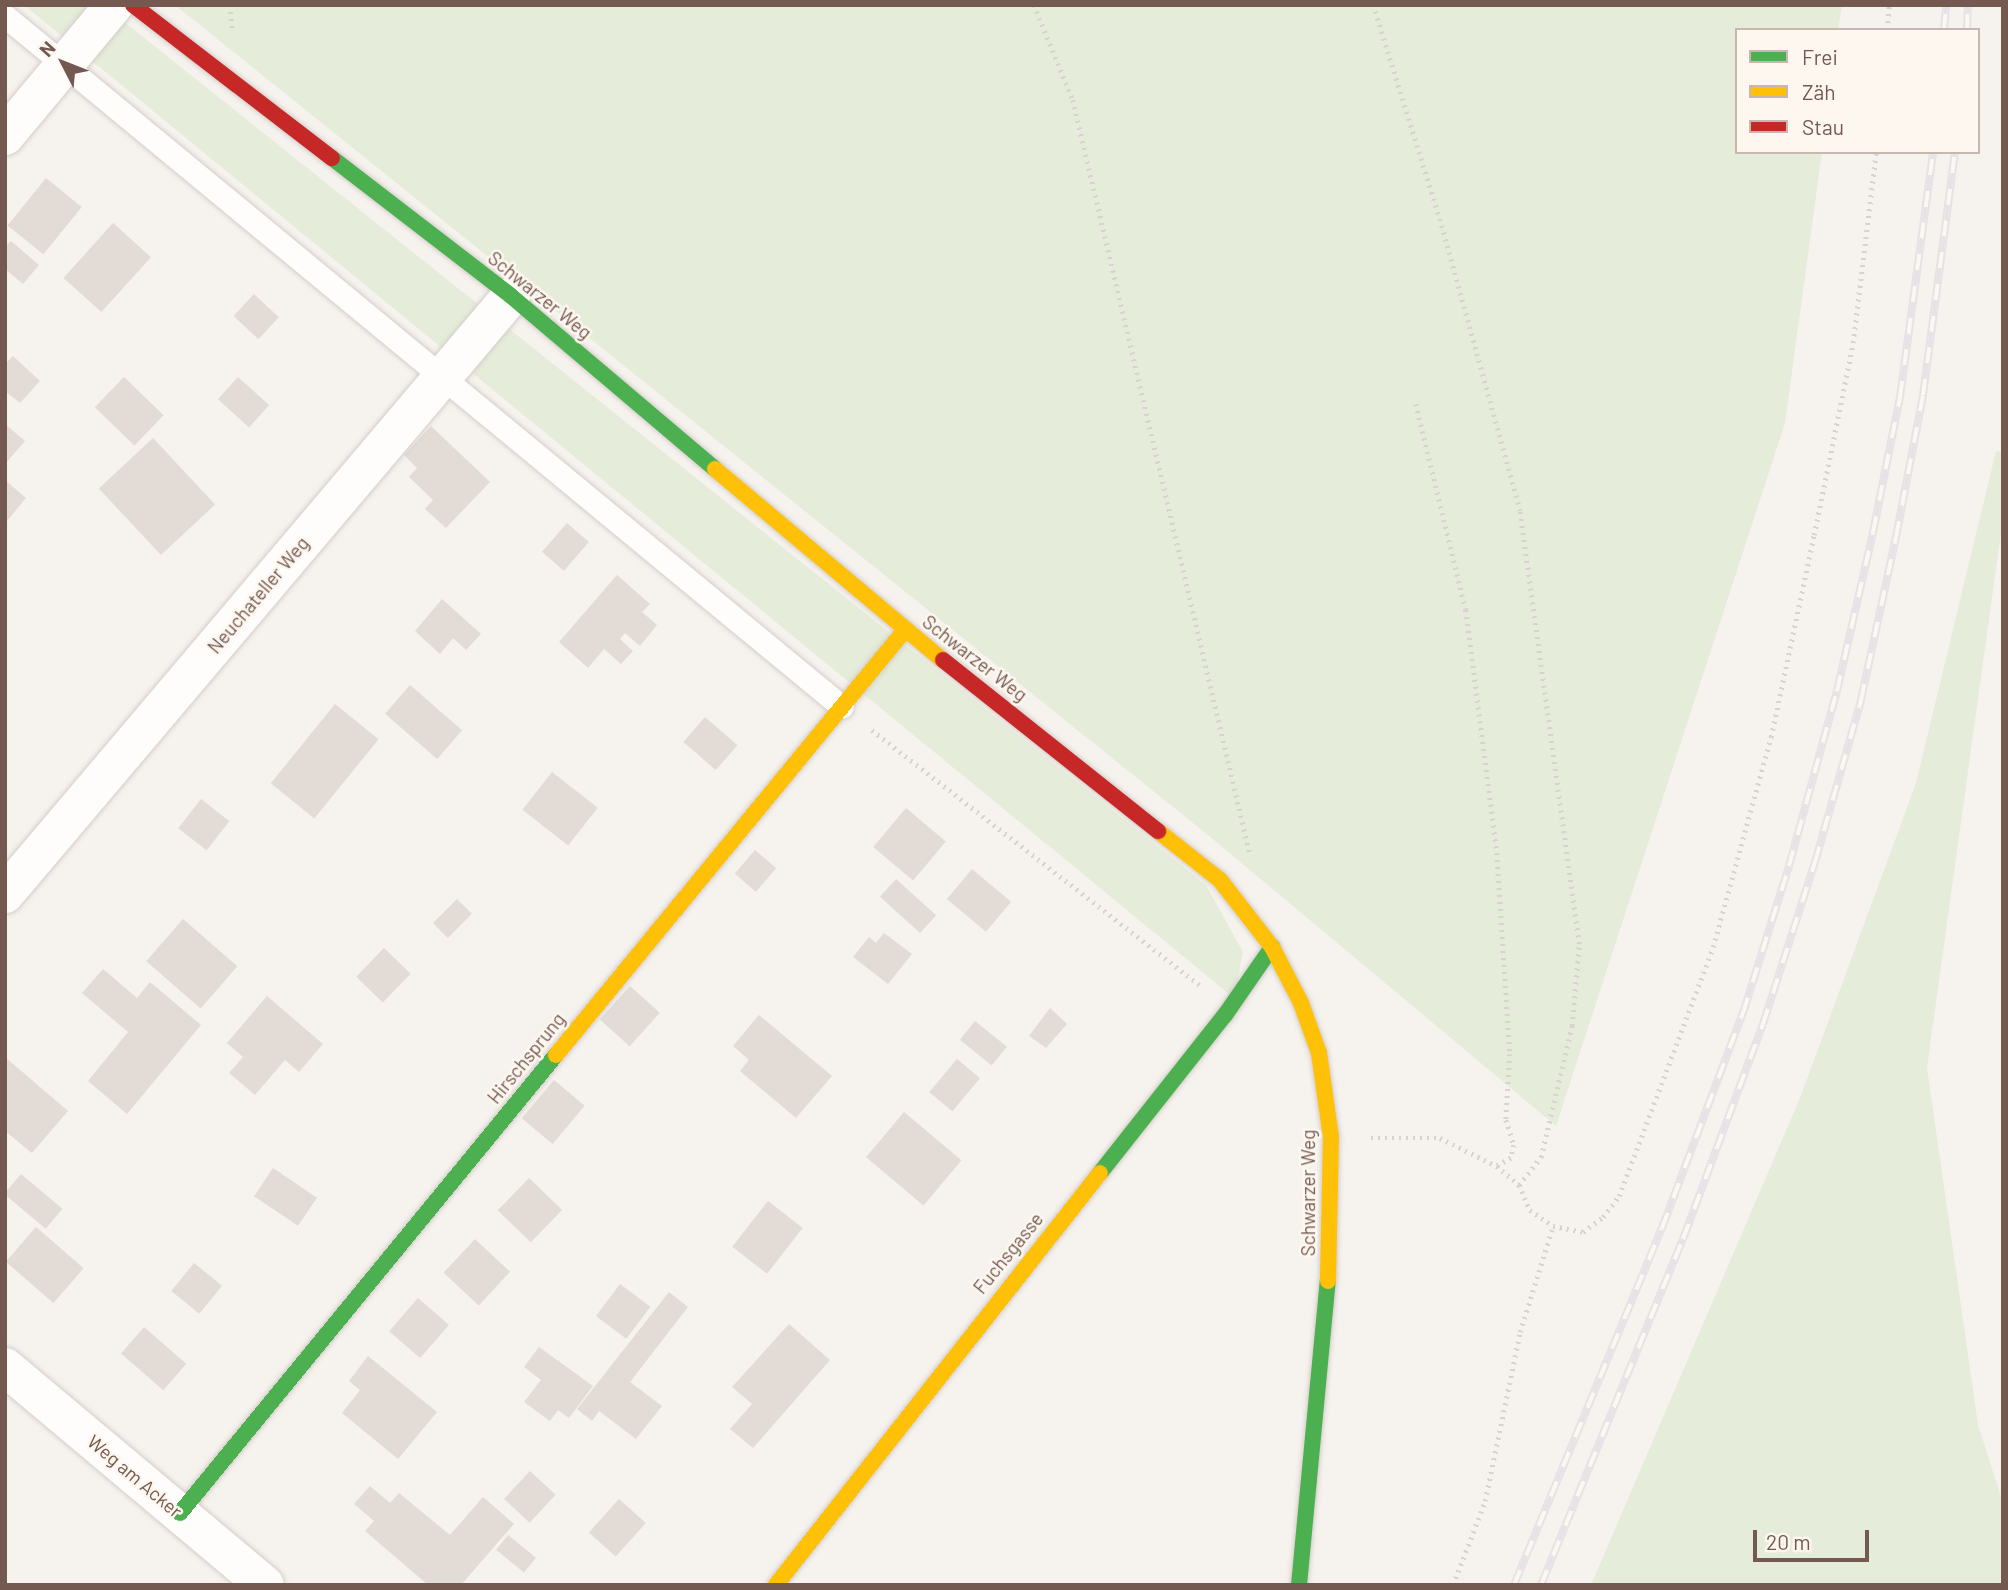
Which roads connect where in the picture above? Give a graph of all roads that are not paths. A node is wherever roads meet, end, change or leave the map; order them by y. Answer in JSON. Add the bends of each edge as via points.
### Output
{"nodes":[{"id":1,"x":114,"y":5,"type":"edge"},
{"id":2,"x":134,"y":5,"type":"edge"},
{"id":3,"x":5,"y":16,"type":"edge"},
{"id":4,"x":65,"y":64,"type":"junction"},
{"id":5,"x":5,"y":136,"type":"edge"},
{"id":6,"x":511,"y":296,"type":"junction"},
{"id":7,"x":442,"y":378,"type":"junction"},
{"id":8,"x":905,"y":630,"type":"junction"},
{"id":9,"x":842,"y":707,"type":"junction"},
{"id":10,"x":5,"y":894,"type":"edge"},
{"id":11,"x":1272,"y":947,"type":"junction"},
{"id":12,"x":5,"y":1367,"type":"edge"},
{"id":13,"x":180,"y":1513,"type":"junction"},
{"id":14,"x":265,"y":1585,"type":"edge"},
{"id":15,"x":776,"y":1585,"type":"edge"},
{"id":16,"x":1299,"y":1585,"type":"edge"}],
"edges":[{"from":1,"to":4,"type":"street"},
{"from":2,"to":6,"type":"street","name":"Schwarzer Weg"},
{"from":3,"to":4,"type":"lane"},
{"from":4,"to":5,"type":"street"},
{"from":4,"to":7,"type":"lane"},
{"from":6,"to":7,"type":"street","name":"Neuchateller Weg"},
{"from":6,"to":8,"type":"street","name":"Schwarzer Weg"},
{"from":7,"to":9,"type":"lane"},
{"from":7,"to":10,"type":"street","name":"Neuchateller Weg"},
{"from":8,"to":9,"type":"street","name":"Hirschsprung"},
{"from":8,"to":11,"type":"street","name":"Schwarzer Weg","via":[[1220,880]]},
{"from":9,"to":13,"type":"street","name":"Hirschsprung"},
{"from":11,"to":15,"type":"street","name":"Fuchsgasse","via":[[1229,1010]]},
{"from":11,"to":16,"type":"street","name":"Schwarzer Weg","via":[[1301,1003],[1319,1053],[1331,1137],[1327,1310]]},
{"from":12,"to":13,"type":"street","name":"Weg am Acker"},
{"from":13,"to":14,"type":"street","name":"Weg am Acker"}]}
